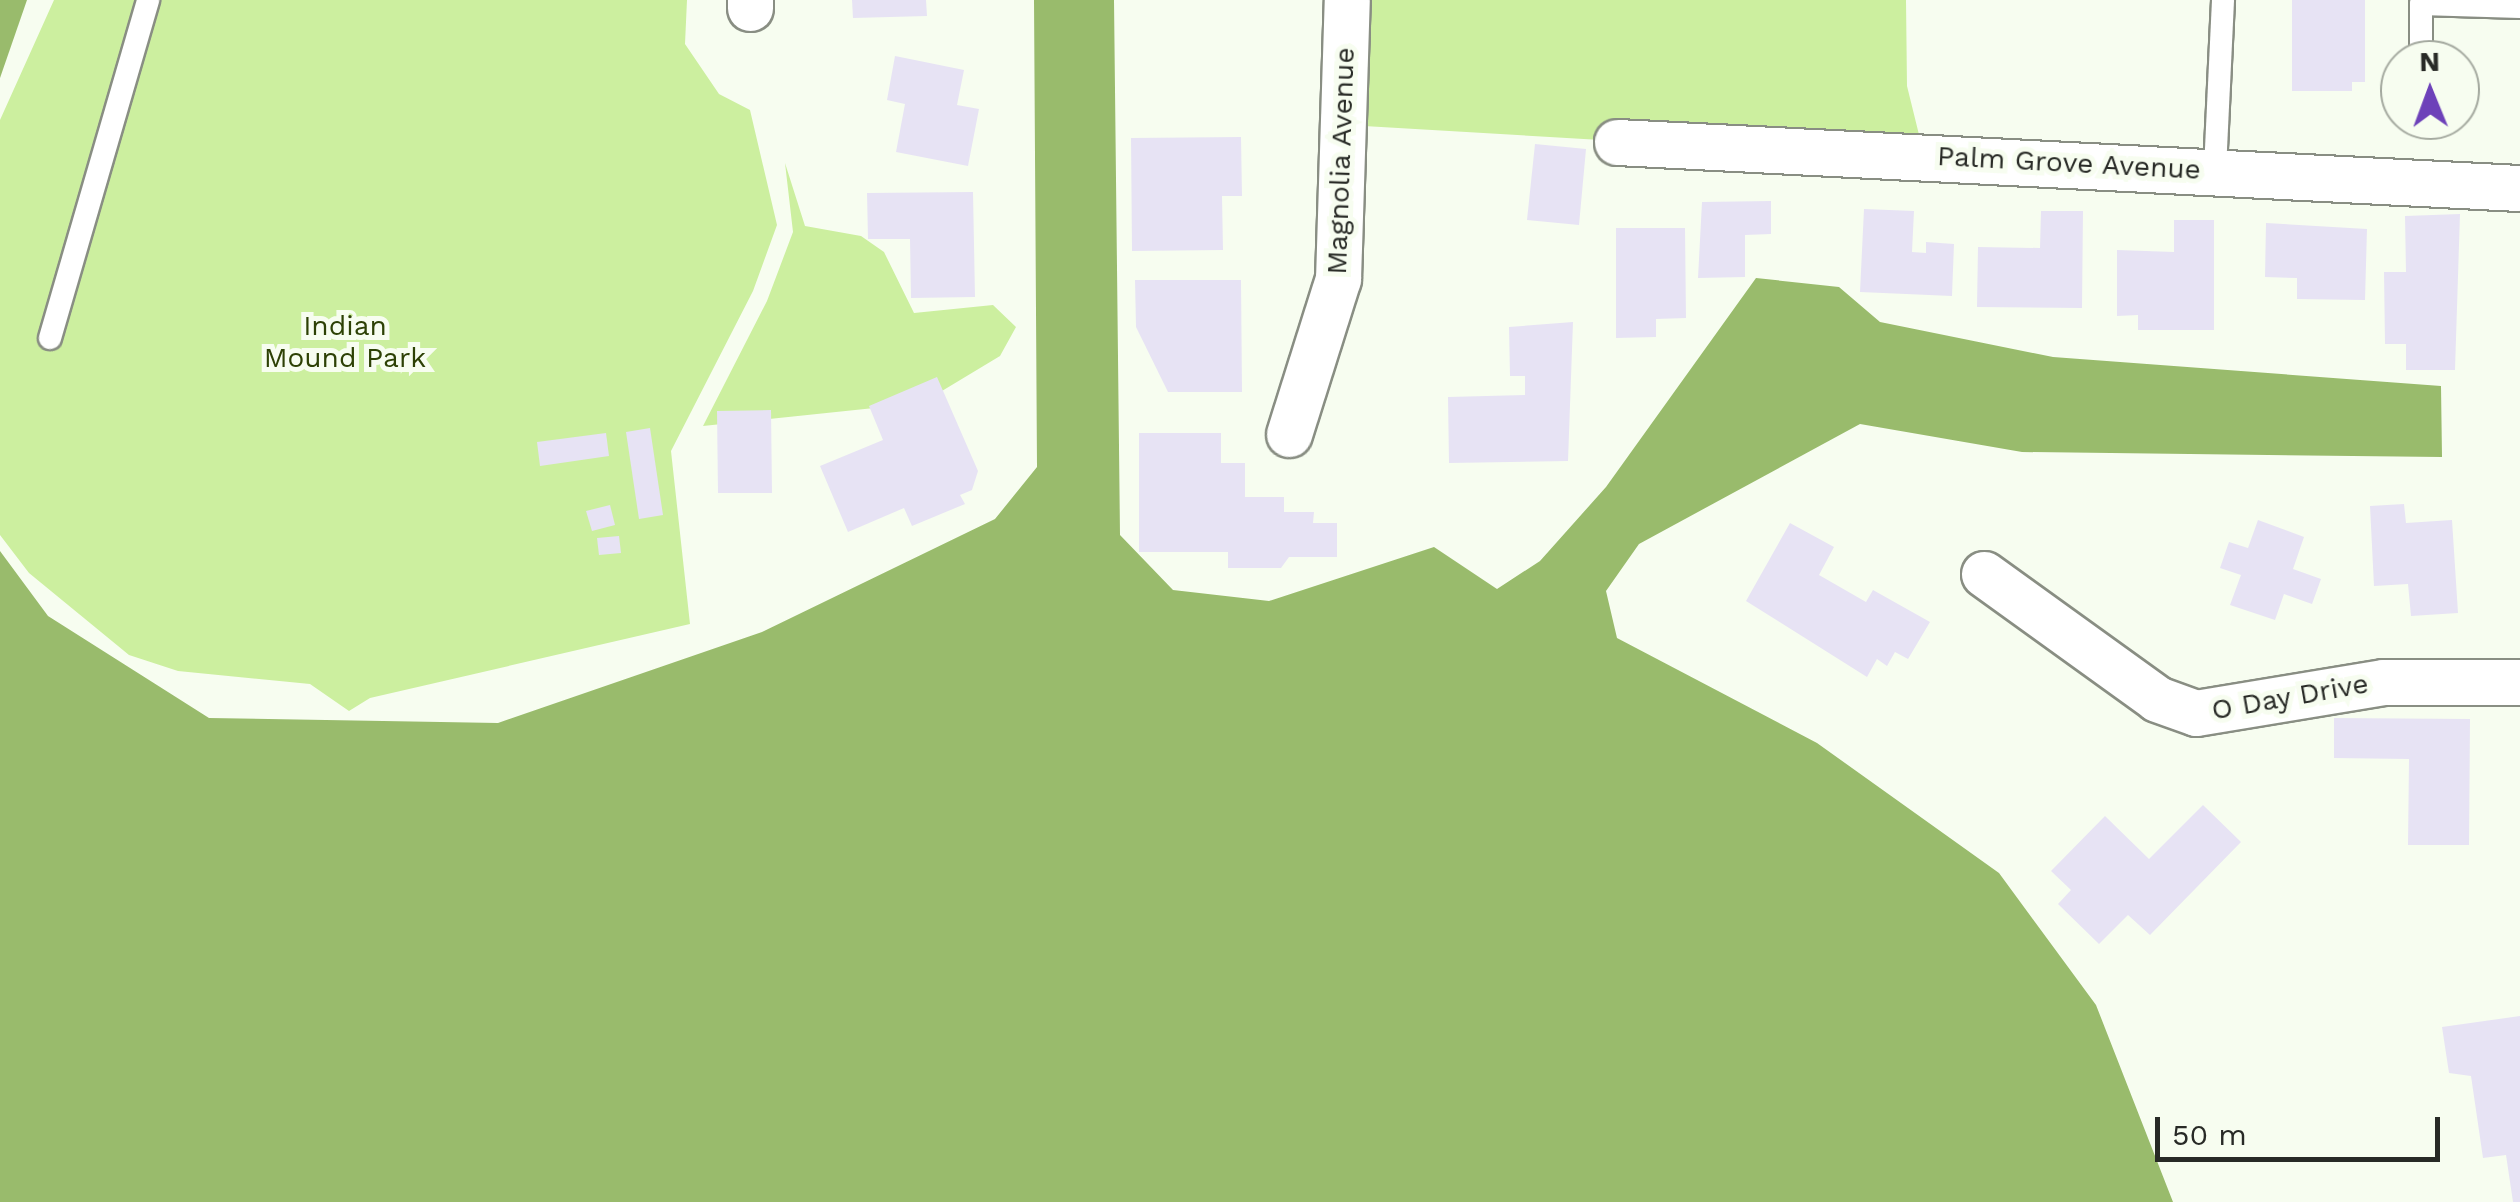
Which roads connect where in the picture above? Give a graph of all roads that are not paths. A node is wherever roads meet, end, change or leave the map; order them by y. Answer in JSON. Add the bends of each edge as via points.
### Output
{"nodes":[{"id":1,"x":148,"y":0,"type":"edge"},
{"id":2,"x":1347,"y":0,"type":"edge"},
{"id":3,"x":2223,"y":0,"type":"edge"},
{"id":4,"x":2520,"y":7,"type":"edge"},
{"id":5,"x":2421,"y":40,"type":"edge"},
{"id":6,"x":1617,"y":142,"type":"dead end"},
{"id":7,"x":2216,"y":170,"type":"junction"},
{"id":8,"x":2520,"y":188,"type":"edge"},
{"id":9,"x":50,"y":338,"type":"dead end"},
{"id":10,"x":1289,"y":434,"type":"dead end"},
{"id":11,"x":1984,"y":574,"type":"dead end"},
{"id":12,"x":2520,"y":682,"type":"edge"}],
"edges":[{"from":1,"to":9,"type":"lane"},
{"from":2,"to":10,"type":"street","name":"Magnolia Avenue","via":[[1338,279]]},
{"from":3,"to":7,"type":"lane"},
{"from":4,"to":5,"type":"lane","via":[[2421,4]]},
{"from":6,"to":7,"type":"street","name":"Palm Grove Avenue"},
{"from":7,"to":8,"type":"street","name":"Palm Grove Avenue"},
{"from":11,"to":12,"type":"street","name":"O Day Drive","via":[[2157,699],[2196,713],[2383,682]]}]}
